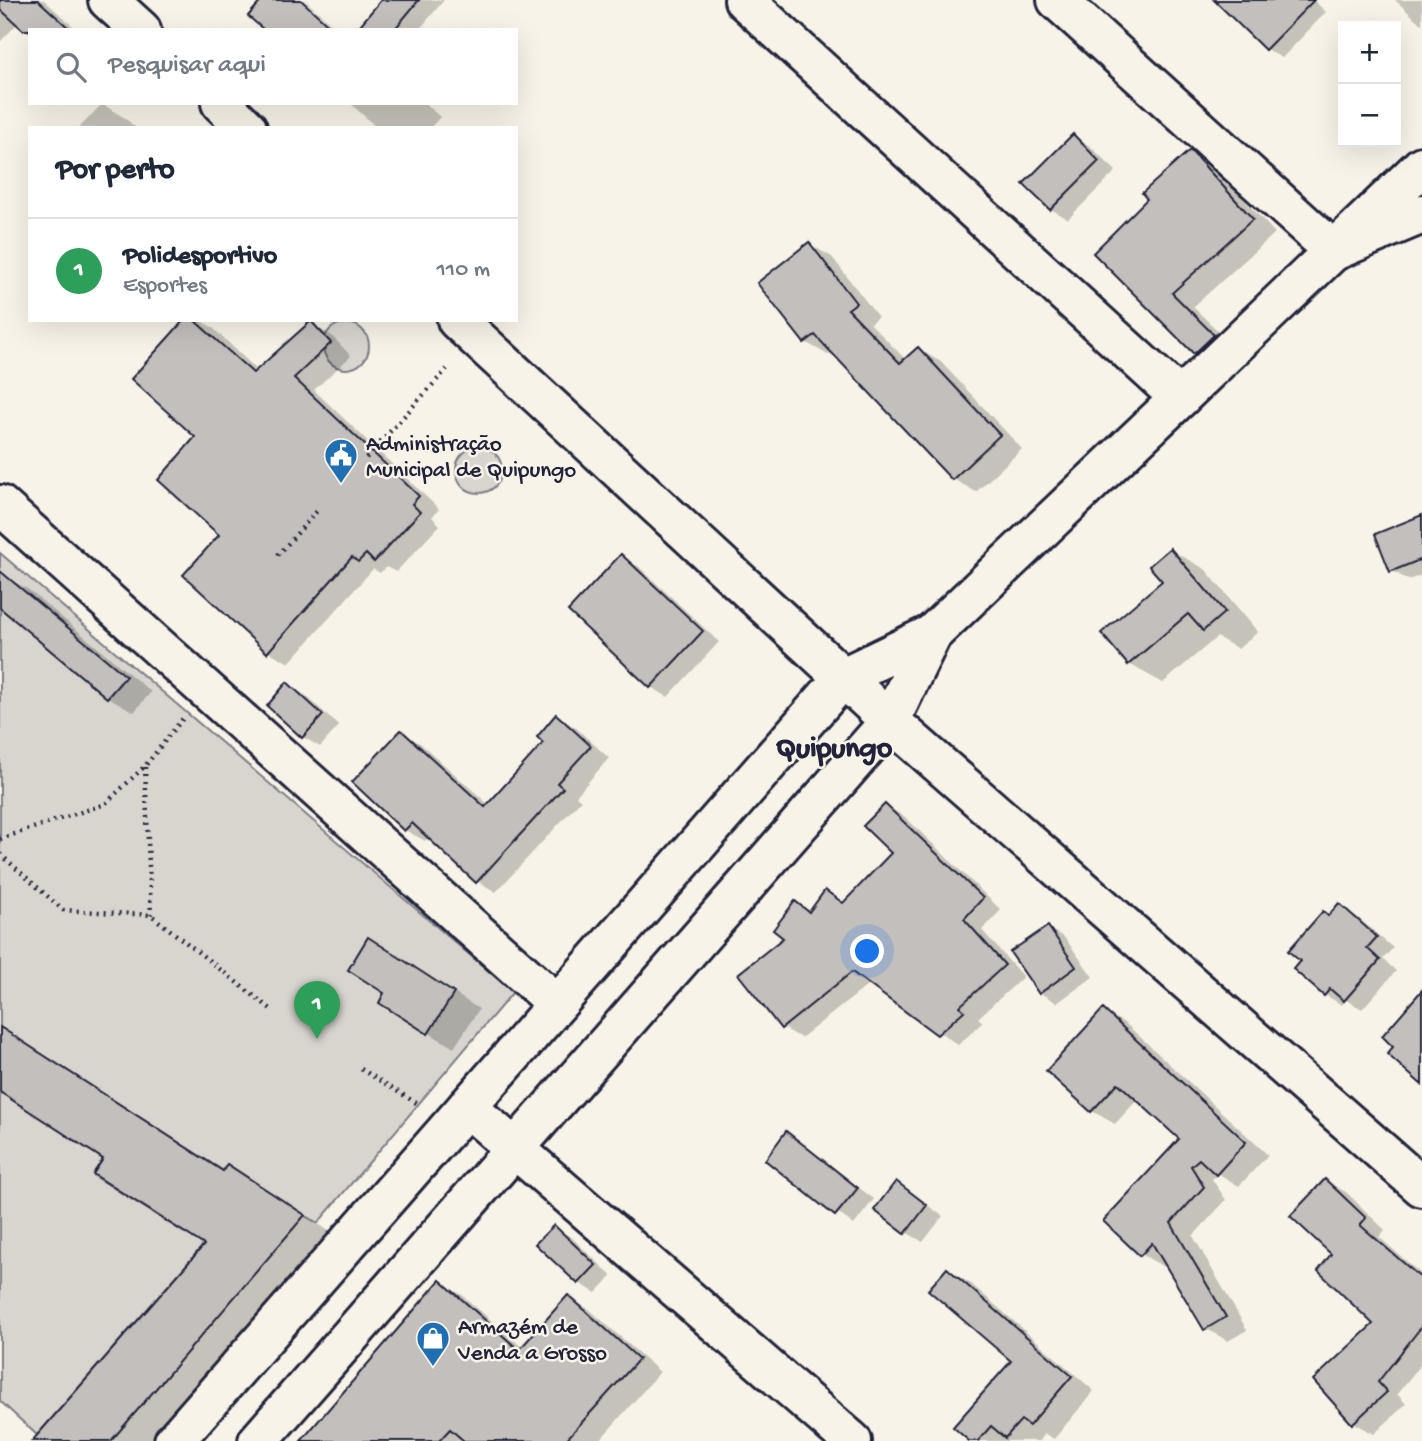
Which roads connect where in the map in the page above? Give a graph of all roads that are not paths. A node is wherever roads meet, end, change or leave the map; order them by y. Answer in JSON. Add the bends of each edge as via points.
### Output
{"nodes":[{"id":1,"x":108,"y":0,"type":"edge"},
{"id":2,"x":744,"y":0,"type":"edge"},
{"id":3,"x":1058,"y":0,"type":"edge"},
{"id":4,"x":139,"y":28,"type":"edge"},
{"id":5,"x":223,"y":105,"type":"edge"},
{"id":6,"x":245,"y":126,"type":"edge"},
{"id":7,"x":1422,"y":166,"type":"edge"},
{"id":8,"x":1422,"y":215,"type":"edge"},
{"id":9,"x":1334,"y":251,"type":"junction"},
{"id":10,"x":459,"y":322,"type":"edge"},
{"id":11,"x":1180,"y":398,"type":"junction"},
{"id":12,"x":0,"y":505,"type":"edge"},
{"id":13,"x":932,"y":634,"type":"junction"},
{"id":14,"x":845,"y":676,"type":"junction"},
{"id":15,"x":890,"y":721,"type":"junction"},
{"id":16,"x":557,"y":1004,"type":"junction"},
{"id":17,"x":467,"y":1107,"type":"junction"},
{"id":18,"x":516,"y":1148,"type":"junction"},
{"id":19,"x":1422,"y":1187,"type":"edge"},
{"id":20,"x":174,"y":1441,"type":"edge"},
{"id":21,"x":258,"y":1441,"type":"edge"},
{"id":22,"x":852,"y":1441,"type":"edge"}],
"edges":[{"from":1,"to":4,"type":"street"},
{"from":2,"to":11,"type":"street"},
{"from":3,"to":9,"type":"street"},
{"from":5,"to":6,"type":"street"},
{"from":7,"to":9,"type":"street"},
{"from":8,"to":9,"type":"street"},
{"from":9,"to":11,"type":"street"},
{"from":10,"to":14,"type":"street"},
{"from":11,"to":13,"type":"street"},
{"from":12,"to":16,"type":"street"},
{"from":13,"to":14,"type":"street"},
{"from":13,"to":15,"type":"street"},
{"from":14,"to":15,"type":"street"},
{"from":14,"to":16,"type":"street"},
{"from":15,"to":18,"type":"street"},
{"from":15,"to":19,"type":"street"},
{"from":16,"to":17,"type":"street"},
{"from":17,"to":18,"type":"street"},
{"from":17,"to":20,"type":"street"},
{"from":18,"to":21,"type":"street"},
{"from":18,"to":22,"type":"street"}]}
